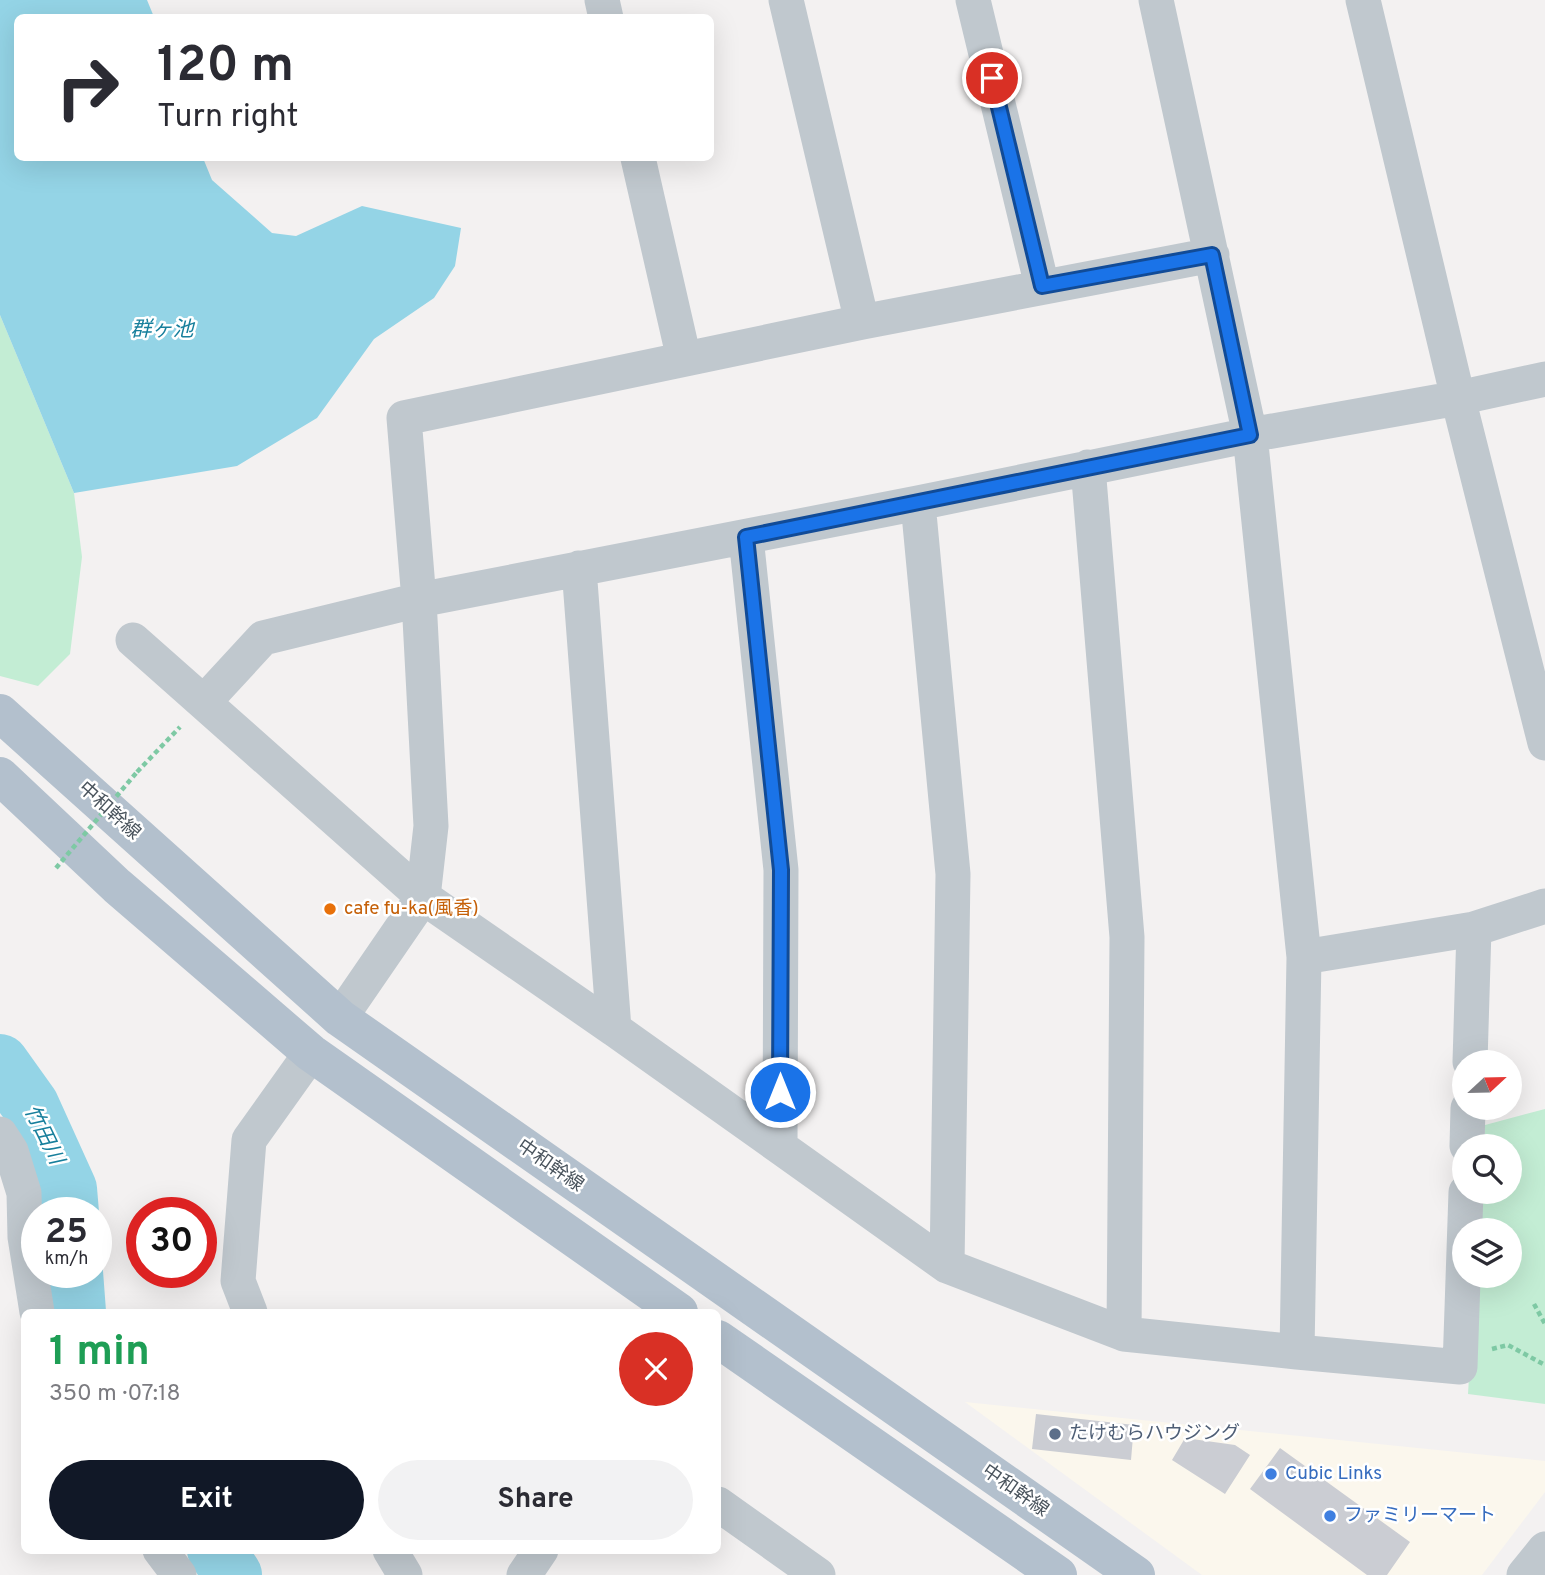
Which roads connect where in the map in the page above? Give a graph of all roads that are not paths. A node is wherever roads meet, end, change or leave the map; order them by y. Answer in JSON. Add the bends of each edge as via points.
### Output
{"nodes":[{"id":1,"x":786,"y":0,"type":"edge"},
{"id":2,"x":973,"y":0,"type":"edge"},
{"id":3,"x":1156,"y":0,"type":"edge"},
{"id":4,"x":1363,"y":0,"type":"edge"},
{"id":5,"x":639,"y":161,"type":"edge"},
{"id":6,"x":1212,"y":255,"type":"junction"},
{"id":7,"x":1042,"y":286,"type":"junction"},
{"id":8,"x":862,"y":322,"type":"junction"},
{"id":9,"x":684,"y":359,"type":"junction"},
{"id":10,"x":1545,"y":379,"type":"edge"},
{"id":11,"x":1458,"y":398,"type":"junction"},
{"id":12,"x":1250,"y":435,"type":"junction"},
{"id":13,"x":1088,"y":467,"type":"junction"},
{"id":14,"x":918,"y":503,"type":"junction"},
{"id":15,"x":746,"y":537,"type":"junction"},
{"id":16,"x":579,"y":568,"type":"junction"},
{"id":17,"x":419,"y":600,"type":"junction"},
{"id":18,"x":133,"y":640,"type":"dead end"},
{"id":19,"x":204,"y":702,"type":"junction"},
{"id":20,"x":0,"y":713,"type":"edge"},
{"id":21,"x":1545,"y":743,"type":"edge"},
{"id":22,"x":0,"y":776,"type":"edge"},
{"id":23,"x":423,"y":897,"type":"junction"},
{"id":24,"x":1545,"y":906,"type":"edge"},
{"id":25,"x":1474,"y":929,"type":"junction"},
{"id":26,"x":1304,"y":957,"type":"junction"},
{"id":27,"x":340,"y":1018,"type":"junction"},
{"id":28,"x":614,"y":1029,"type":"junction"},
{"id":29,"x":1470,"y":1050,"type":"edge"},
{"id":30,"x":311,"y":1053,"type":"junction"},
{"id":31,"x":0,"y":1134,"type":"edge"},
{"id":32,"x":780,"y":1147,"type":"junction"},
{"id":33,"x":1466,"y":1204,"type":"edge"},
{"id":34,"x":13,"y":1236,"type":"edge"},
{"id":35,"x":947,"y":1266,"type":"junction"},
{"id":36,"x":36,"y":1309,"type":"edge"},
{"id":37,"x":249,"y":1309,"type":"edge"},
{"id":38,"x":675,"y":1309,"type":"edge"},
{"id":39,"x":1124,"y":1334,"type":"junction"},
{"id":40,"x":721,"y":1341,"type":"edge"},
{"id":41,"x":1297,"y":1352,"type":"junction"},
{"id":42,"x":721,"y":1506,"type":"edge"},
{"id":43,"x":1545,"y":1549,"type":"edge"},
{"id":44,"x":163,"y":1554,"type":"edge"},
{"id":45,"x":392,"y":1554,"type":"edge"},
{"id":46,"x":538,"y":1554,"type":"edge"},
{"id":47,"x":179,"y":1575,"type":"edge"},
{"id":48,"x":405,"y":1575,"type":"edge"},
{"id":49,"x":524,"y":1575,"type":"edge"},
{"id":50,"x":818,"y":1575,"type":"edge"},
{"id":51,"x":1058,"y":1575,"type":"edge"},
{"id":52,"x":1136,"y":1575,"type":"edge"},
{"id":53,"x":1524,"y":1575,"type":"edge"}],
"edges":[{"from":1,"to":8,"type":"street"},
{"from":2,"to":7,"type":"street"},
{"from":3,"to":6,"type":"street"},
{"from":4,"to":11,"type":"street"},
{"from":5,"to":9,"type":"street"},
{"from":6,"to":7,"type":"street"},
{"from":6,"to":12,"type":"street"},
{"from":7,"to":8,"type":"street"},
{"from":8,"to":9,"type":"street"},
{"from":9,"to":17,"type":"street","via":[[404,418]]},
{"from":10,"to":11,"type":"street"},
{"from":11,"to":12,"type":"street"},
{"from":11,"to":21,"type":"street"},
{"from":12,"to":13,"type":"street"},
{"from":12,"to":26,"type":"street"},
{"from":13,"to":14,"type":"street"},
{"from":13,"to":39,"type":"street","via":[[1127,937]]},
{"from":14,"to":15,"type":"street"},
{"from":14,"to":35,"type":"street","via":[[953,874]]},
{"from":15,"to":16,"type":"street"},
{"from":15,"to":32,"type":"street","via":[[781,870]]},
{"from":16,"to":17,"type":"street"},
{"from":16,"to":28,"type":"street"},
{"from":17,"to":19,"type":"street","via":[[263,638]]},
{"from":17,"to":23,"type":"street","via":[[431,826]]},
{"from":18,"to":19,"type":"street"},
{"from":19,"to":23,"type":"street"},
{"from":20,"to":27,"type":"main road","name":"中和幹線"},
{"from":22,"to":30,"type":"main road","via":[[117,886]]},
{"from":23,"to":27,"type":"street"},
{"from":23,"to":28,"type":"street"},
{"from":24,"to":25,"type":"street"},
{"from":25,"to":26,"type":"street"},
{"from":25,"to":29,"type":"street"},
{"from":26,"to":41,"type":"street"},
{"from":27,"to":52,"type":"main road","name":"中和幹線"},
{"from":28,"to":32,"type":"street"},
{"from":30,"to":37,"type":"street","via":[[249,1140],[238,1281]]},
{"from":30,"to":38,"type":"main road"},
{"from":31,"to":34,"type":"street","via":[[11,1151],[24,1193]]},
{"from":32,"to":35,"type":"street"},
{"from":33,"to":41,"type":"street","via":[[1460,1367]]},
{"from":34,"to":36,"type":"street"},
{"from":35,"to":39,"type":"street"},
{"from":39,"to":41,"type":"street"},
{"from":40,"to":51,"type":"main road"},
{"from":42,"to":50,"type":"street"},
{"from":43,"to":53,"type":"street"},
{"from":44,"to":47,"type":"street"},
{"from":45,"to":48,"type":"street"},
{"from":46,"to":49,"type":"street"}]}
